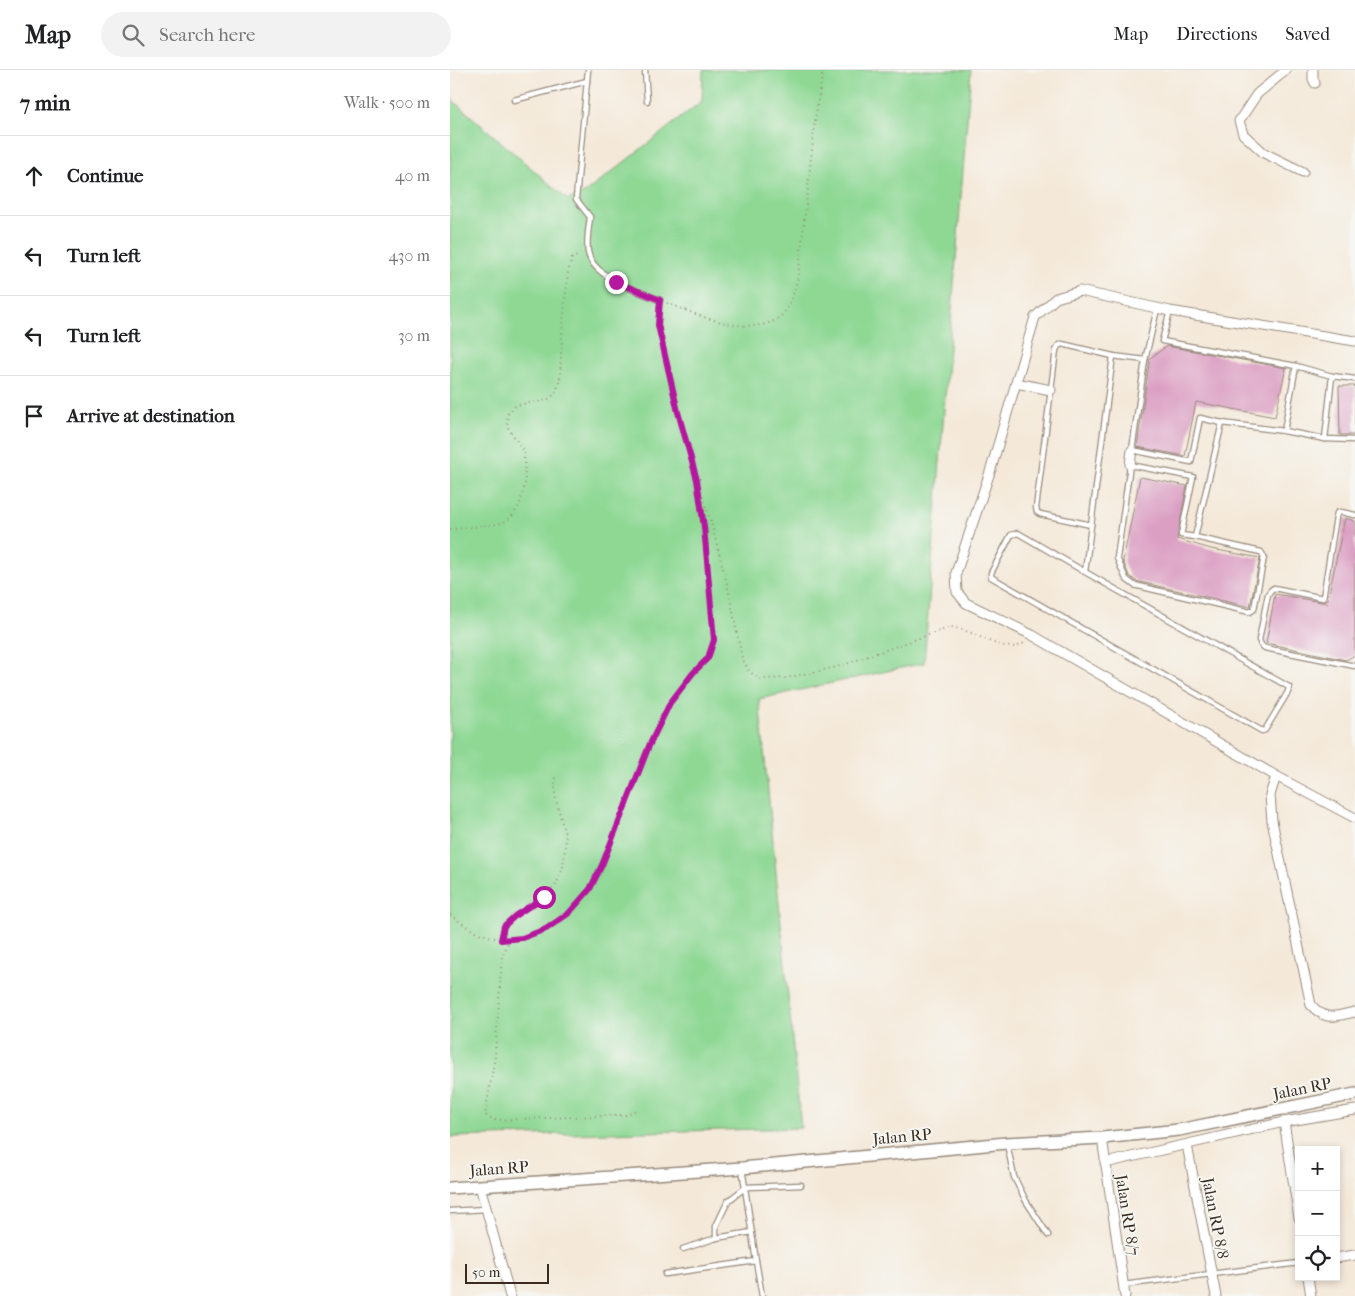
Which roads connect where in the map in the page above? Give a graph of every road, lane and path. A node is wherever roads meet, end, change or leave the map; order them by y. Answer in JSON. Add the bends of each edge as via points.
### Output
{"nodes":[{"id":1,"x":588,"y":70,"type":"edge"},
{"id":2,"x":645,"y":70,"type":"edge"},
{"id":3,"x":823,"y":70,"type":"edge"},
{"id":4,"x":1286,"y":70,"type":"edge"},
{"id":5,"x":1314,"y":70,"type":"edge"},
{"id":6,"x":587,"y":81,"type":"junction"},
{"id":7,"x":1315,"y":83,"type":"dead end"},
{"id":8,"x":514,"y":100,"type":"dead end"},
{"id":9,"x":647,"y":101,"type":"dead end"},
{"id":10,"x":1303,"y":172,"type":"dead end"},
{"id":11,"x":588,"y":253,"type":"junction"},
{"id":12,"x":660,"y":300,"type":"junction"},
{"id":13,"x":1157,"y":309,"type":"junction"},
{"id":14,"x":1170,"y":312,"type":"junction"},
{"id":15,"x":1355,"y":341,"type":"edge"},
{"id":16,"x":1113,"y":356,"type":"junction"},
{"id":17,"x":1145,"y":360,"type":"junction"},
{"id":18,"x":1296,"y":366,"type":"junction"},
{"id":19,"x":1332,"y":376,"type":"junction"},
{"id":20,"x":1355,"y":379,"type":"edge"},
{"id":21,"x":1016,"y":383,"type":"junction"},
{"id":22,"x":1051,"y":390,"type":"junction"},
{"id":23,"x":1222,"y":423,"type":"junction"},
{"id":24,"x":1284,"y":430,"type":"junction"},
{"id":25,"x":1325,"y":439,"type":"junction"},
{"id":26,"x":1355,"y":440,"type":"edge"},
{"id":27,"x":1132,"y":450,"type":"junction"},
{"id":28,"x":1130,"y":465,"type":"junction"},
{"id":29,"x":697,"y":480,"type":"junction"},
{"id":30,"x":1355,"y":515,"type":"edge"},
{"id":31,"x":1091,"y":525,"type":"junction"},
{"id":32,"x":450,"y":530,"type":"edge"},
{"id":33,"x":1195,"y":537,"type":"junction"},
{"id":34,"x":1085,"y":572,"type":"junction"},
{"id":35,"x":1032,"y":635,"type":"junction"},
{"id":36,"x":1355,"y":666,"type":"edge"},
{"id":37,"x":1276,"y":776,"type":"junction"},
{"id":38,"x":555,"y":777,"type":"dead end"},
{"id":39,"x":1354,"y":815,"type":"edge"},
{"id":40,"x":450,"y":915,"type":"edge"},
{"id":41,"x":501,"y":940,"type":"junction"},
{"id":42,"x":510,"y":940,"type":"junction"},
{"id":43,"x":1355,"y":1012,"type":"edge"},
{"id":44,"x":1355,"y":1094,"type":"edge"},
{"id":45,"x":636,"y":1110,"type":"dead end"},
{"id":46,"x":1355,"y":1110,"type":"edge"},
{"id":47,"x":1284,"y":1122,"type":"junction"},
{"id":48,"x":1102,"y":1138,"type":"junction"},
{"id":49,"x":1006,"y":1143,"type":"junction"},
{"id":50,"x":1187,"y":1145,"type":"junction"},
{"id":51,"x":1105,"y":1163,"type":"junction"},
{"id":52,"x":742,"y":1168,"type":"junction"},
{"id":53,"x":802,"y":1185,"type":"dead end"},
{"id":54,"x":480,"y":1186,"type":"junction"},
{"id":55,"x":746,"y":1187,"type":"junction"},
{"id":56,"x":450,"y":1188,"type":"edge"},
{"id":57,"x":1295,"y":1192,"type":"edge"},
{"id":58,"x":486,"y":1209,"type":"junction"},
{"id":59,"x":450,"y":1212,"type":"edge"},
{"id":60,"x":752,"y":1232,"type":"junction"},
{"id":61,"x":1048,"y":1236,"type":"dead end"},
{"id":62,"x":716,"y":1238,"type":"junction"},
{"id":63,"x":683,"y":1249,"type":"dead end"},
{"id":64,"x":1355,"y":1255,"type":"edge"},
{"id":65,"x":1340,"y":1257,"type":"edge"},
{"id":66,"x":756,"y":1261,"type":"junction"},
{"id":67,"x":1295,"y":1264,"type":"edge"},
{"id":68,"x":665,"y":1274,"type":"dead end"},
{"id":69,"x":1212,"y":1274,"type":"junction"},
{"id":70,"x":1309,"y":1281,"type":"edge"},
{"id":71,"x":1124,"y":1285,"type":"junction"},
{"id":72,"x":510,"y":1296,"type":"edge"},
{"id":73,"x":762,"y":1296,"type":"edge"},
{"id":74,"x":1125,"y":1296,"type":"edge"},
{"id":75,"x":1216,"y":1296,"type":"edge"},
{"id":76,"x":1311,"y":1296,"type":"edge"}],
"edges":[{"from":1,"to":6,"type":"lane"},
{"from":2,"to":9,"type":"lane"},
{"from":3,"to":12,"type":"path","via":[[798,278],[790,301],[780,316],[765,324],[728,324]]},
{"from":4,"to":10,"type":"street","via":[[1257,94],[1239,121],[1243,134],[1264,153]]},
{"from":5,"to":7,"type":"street"},
{"from":6,"to":8,"type":"lane"},
{"from":6,"to":11,"type":"lane","via":[[576,200],[590,217]]},
{"from":11,"to":12,"type":"lane","via":[[598,270],[616,282]]},
{"from":11,"to":32,"type":"path","via":[[572,258],[568,272],[560,380],[555,394],[547,400],[516,405],[508,414],[507,426],[524,452],[525,485],[520,506],[503,523]]},
{"from":12,"to":29,"type":"path","via":[[658,325]]},
{"from":13,"to":14,"type":"street"},
{"from":13,"to":17,"type":"lane"},
{"from":13,"to":21,"type":"street","via":[[1080,291],[1056,298],[1034,317]]},
{"from":14,"to":15,"type":"street"},
{"from":14,"to":18,"type":"lane","via":[[1162,341]]},
{"from":16,"to":17,"type":"lane"},
{"from":16,"to":22,"type":"lane","via":[[1062,344],[1058,346]]},
{"from":16,"to":31,"type":"lane"},
{"from":17,"to":27,"type":"lane"},
{"from":18,"to":19,"type":"lane"},
{"from":18,"to":24,"type":"lane"},
{"from":19,"to":20,"type":"lane"},
{"from":19,"to":25,"type":"lane"},
{"from":21,"to":22,"type":"street"},
{"from":21,"to":35,"type":"street","via":[[956,574],[956,592],[966,603]]},
{"from":22,"to":31,"type":"lane","via":[[1037,512]]},
{"from":23,"to":24,"type":"lane"},
{"from":23,"to":27,"type":"lane","via":[[1200,418],[1191,462]]},
{"from":23,"to":33,"type":"lane"},
{"from":24,"to":25,"type":"lane"},
{"from":25,"to":26,"type":"lane"},
{"from":27,"to":28,"type":"street"},
{"from":28,"to":33,"type":"lane","via":[[1193,477],[1181,535]]},
{"from":28,"to":33,"type":"lane","via":[[1117,558],[1126,579],[1134,585],[1252,611],[1263,554]]},
{"from":29,"to":35,"type":"path","via":[[712,522],[742,658],[749,671],[759,679],[786,678],[837,667],[951,627],[1011,647],[1022,645]]},
{"from":29,"to":42,"type":"path","via":[[714,640],[708,658],[670,703],[590,889],[569,913],[546,929]]},
{"from":30,"to":36,"type":"lane","via":[[1341,512],[1336,517],[1323,598],[1274,588],[1268,594],[1259,640],[1264,648]]},
{"from":31,"to":34,"type":"lane"},
{"from":34,"to":34,"type":"lane","via":[[1289,688],[1265,730],[991,577],[1014,533]]},
{"from":35,"to":37,"type":"street"},
{"from":37,"to":39,"type":"street"},
{"from":37,"to":43,"type":"street","via":[[1270,795],[1272,822],[1311,1005],[1320,1014],[1331,1017]]},
{"from":38,"to":41,"type":"path","via":[[555,796],[566,838],[563,868],[556,885],[544,897],[504,926]]},
{"from":40,"to":41,"type":"path","via":[[475,932]]},
{"from":41,"to":42,"type":"path"},
{"from":42,"to":45,"type":"path","via":[[502,956],[494,1056],[485,1115],[495,1120],[627,1115]]},
{"from":44,"to":48,"type":"street","name":"Jalan RP","via":[[1179,1130]]},
{"from":46,"to":47,"type":"street"},
{"from":47,"to":50,"type":"street"},
{"from":47,"to":57,"type":"street"},
{"from":48,"to":49,"type":"street","name":"Jalan RP"},
{"from":48,"to":51,"type":"street","name":"Jalan RP 8/7"},
{"from":49,"to":52,"type":"street","name":"Jalan RP"},
{"from":49,"to":61,"type":"lane","via":[[1014,1177]]},
{"from":50,"to":51,"type":"street"},
{"from":50,"to":69,"type":"street","name":"Jalan RP 8/8"},
{"from":51,"to":71,"type":"street","name":"Jalan RP 8/7"},
{"from":52,"to":54,"type":"street","name":"Jalan RP"},
{"from":52,"to":55,"type":"lane"},
{"from":53,"to":55,"type":"lane"},
{"from":54,"to":56,"type":"street","name":"Jalan RP"},
{"from":54,"to":58,"type":"street"},
{"from":55,"to":60,"type":"lane"},
{"from":55,"to":62,"type":"lane","via":[[728,1201],[716,1226]]},
{"from":58,"to":59,"type":"lane"},
{"from":58,"to":72,"type":"street"},
{"from":60,"to":62,"type":"lane"},
{"from":60,"to":66,"type":"lane"},
{"from":62,"to":63,"type":"lane"},
{"from":64,"to":65,"type":"street"},
{"from":66,"to":68,"type":"lane"},
{"from":66,"to":73,"type":"lane"},
{"from":67,"to":69,"type":"lane"},
{"from":69,"to":71,"type":"lane"},
{"from":69,"to":75,"type":"street","name":"Jalan RP 8/8"},
{"from":70,"to":76,"type":"street"},
{"from":71,"to":74,"type":"street","name":"Jalan RP 8/7"}]}
